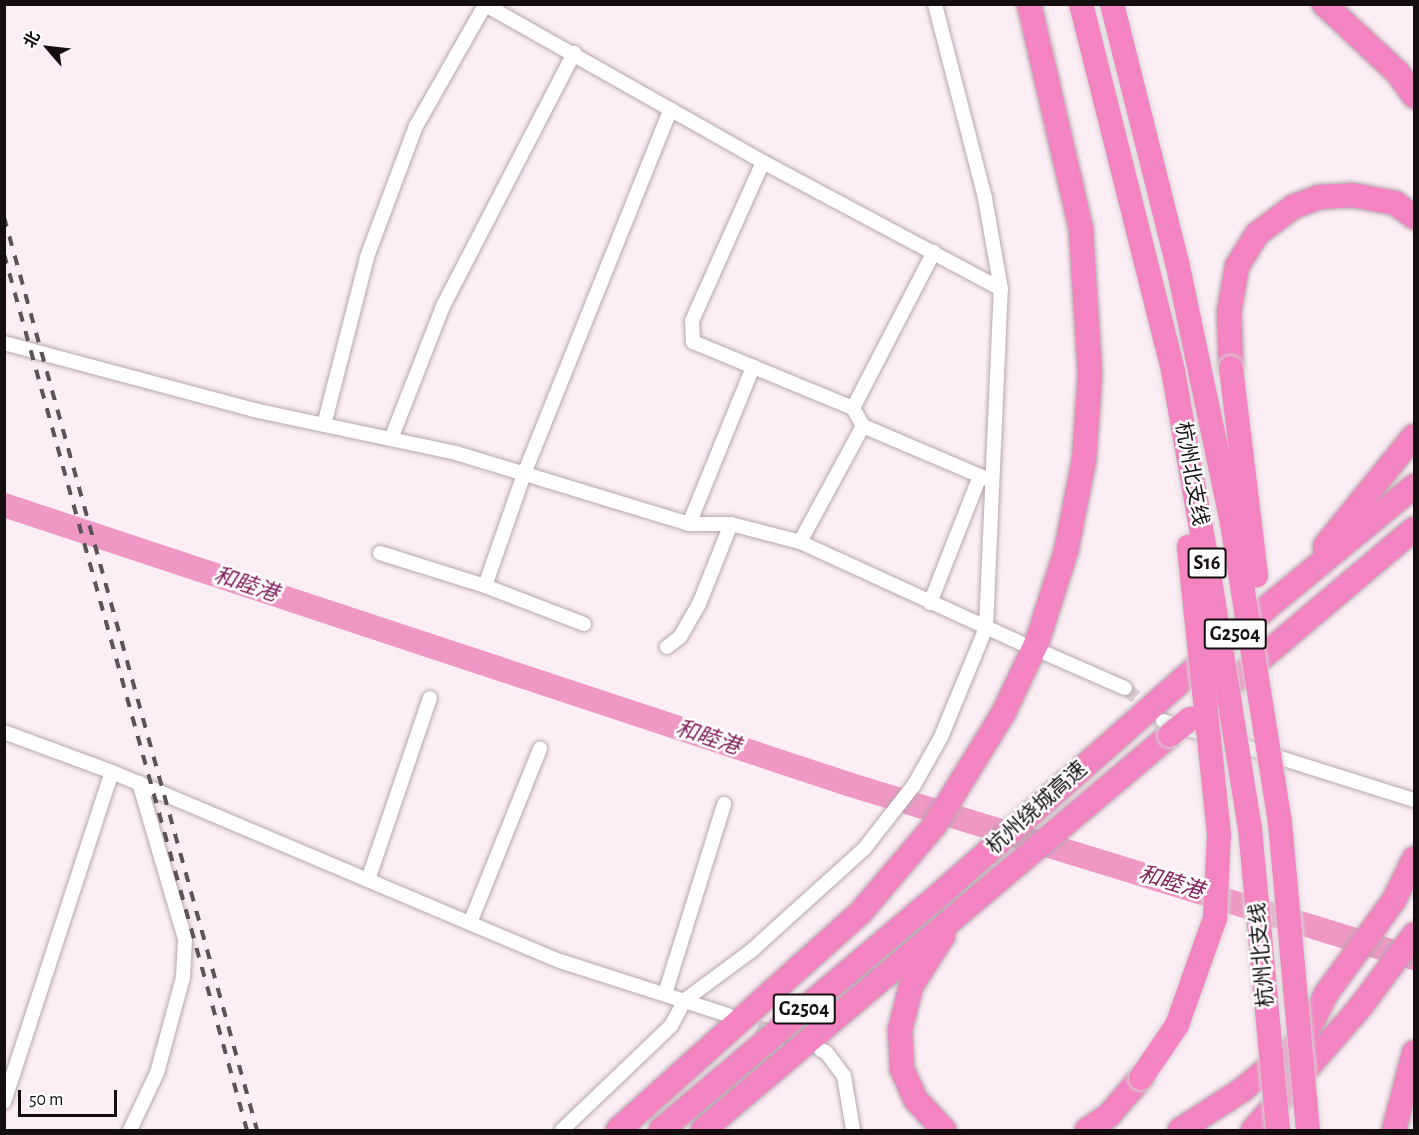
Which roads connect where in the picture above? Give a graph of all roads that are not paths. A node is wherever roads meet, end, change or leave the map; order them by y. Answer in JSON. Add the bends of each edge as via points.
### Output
{"nodes":[{"id":1,"x":935,"y":4,"type":"edge"},
{"id":2,"x":1029,"y":4,"type":"edge"},
{"id":3,"x":1081,"y":4,"type":"edge"},
{"id":4,"x":1112,"y":4,"type":"edge"},
{"id":5,"x":1324,"y":4,"type":"edge"},
{"id":6,"x":484,"y":5,"type":"edge"},
{"id":7,"x":574,"y":53,"type":"junction"},
{"id":8,"x":1414,"y":96,"type":"edge"},
{"id":9,"x":671,"y":109,"type":"junction"},
{"id":10,"x":763,"y":162,"type":"junction"},
{"id":11,"x":1414,"y":217,"type":"edge"},
{"id":12,"x":934,"y":252,"type":"junction"},
{"id":13,"x":1000,"y":289,"type":"junction"},
{"id":14,"x":4,"y":344,"type":"edge"},
{"id":15,"x":753,"y":367,"type":"junction"},
{"id":16,"x":1173,"y":371,"type":"junction"},
{"id":17,"x":854,"y":408,"type":"junction"},
{"id":18,"x":324,"y":425,"type":"junction"},
{"id":19,"x":863,"y":426,"type":"junction"},
{"id":20,"x":1414,"y":436,"type":"edge"},
{"id":21,"x":391,"y":439,"type":"junction"},
{"id":22,"x":524,"y":474,"type":"junction"},
{"id":23,"x":986,"y":479,"type":"junction"},
{"id":24,"x":1414,"y":486,"type":"edge"},
{"id":25,"x":689,"y":524,"type":"junction"},
{"id":26,"x":731,"y":524,"type":"junction"},
{"id":27,"x":1414,"y":529,"type":"edge"},
{"id":28,"x":800,"y":542,"type":"junction"},
{"id":29,"x":380,"y":553,"type":"dead end"},
{"id":30,"x":485,"y":586,"type":"junction"},
{"id":31,"x":1287,"y":591,"type":"junction"},
{"id":32,"x":930,"y":603,"type":"junction"},
{"id":33,"x":584,"y":624,"type":"dead end"},
{"id":34,"x":986,"y":628,"type":"junction"},
{"id":35,"x":1021,"y":643,"type":"dead end"},
{"id":36,"x":667,"y":647,"type":"dead end"},
{"id":37,"x":1047,"y":654,"type":"dead end"},
{"id":38,"x":1125,"y":688,"type":"tunnel mouth"},
{"id":39,"x":430,"y":698,"type":"dead end"},
{"id":40,"x":1166,"y":728,"type":"junction"},
{"id":41,"x":4,"y":732,"type":"edge"},
{"id":42,"x":540,"y":749,"type":"dead end"},
{"id":43,"x":112,"y":772,"type":"junction"},
{"id":44,"x":139,"y":783,"type":"junction"},
{"id":45,"x":1414,"y":800,"type":"edge"},
{"id":46,"x":723,"y":804,"type":"dead end"},
{"id":47,"x":1280,"y":823,"type":"junction"},
{"id":48,"x":1414,"y":859,"type":"edge"},
{"id":49,"x":368,"y":880,"type":"junction"},
{"id":50,"x":967,"y":905,"type":"junction"},
{"id":51,"x":470,"y":923,"type":"junction"},
{"id":52,"x":1414,"y":935,"type":"edge"},
{"id":53,"x":665,"y":994,"type":"junction"},
{"id":54,"x":685,"y":1000,"type":"junction"},
{"id":55,"x":728,"y":1015,"type":"tunnel mouth"},
{"id":56,"x":820,"y":1050,"type":"tunnel mouth"},
{"id":57,"x":1414,"y":1053,"type":"edge"},
{"id":58,"x":4,"y":1102,"type":"edge"},
{"id":59,"x":130,"y":1131,"type":"edge"},
{"id":60,"x":562,"y":1131,"type":"edge"},
{"id":61,"x":618,"y":1131,"type":"edge"},
{"id":62,"x":661,"y":1131,"type":"edge"},
{"id":63,"x":703,"y":1131,"type":"edge"},
{"id":64,"x":853,"y":1131,"type":"edge"},
{"id":65,"x":944,"y":1131,"type":"edge"},
{"id":66,"x":1087,"y":1131,"type":"edge"},
{"id":67,"x":1180,"y":1131,"type":"edge"},
{"id":68,"x":1253,"y":1131,"type":"edge"},
{"id":69,"x":1278,"y":1131,"type":"edge"},
{"id":70,"x":1308,"y":1131,"type":"edge"},
{"id":71,"x":1394,"y":1131,"type":"edge"}],
"edges":[{"from":1,"to":13,"type":"street","via":[[985,198]]},
{"from":2,"to":61,"type":"highway","via":[[1081,229],[1090,374],[1084,460],[1066,551],[1037,642],[1004,714],[934,826],[860,913]]},
{"from":3,"to":16,"type":"highway","name":"杭州北支线","number":"S16","bridge":true},
{"from":4,"to":47,"type":"highway","name":"杭州北支线","number":"S16","bridge":true,"via":[[1177,262],[1233,523]]},
{"from":5,"to":8,"type":"highway","via":[[1398,73]]},
{"from":6,"to":7,"type":"street"},
{"from":6,"to":18,"type":"street","via":[[416,126],[367,257]]},
{"from":7,"to":9,"type":"street"},
{"from":7,"to":21,"type":"street","via":[[444,304]]},
{"from":9,"to":10,"type":"street"},
{"from":9,"to":22,"type":"street"},
{"from":10,"to":12,"type":"street"},
{"from":10,"to":15,"type":"street","via":[[692,321],[693,342]]},
{"from":11,"to":47,"type":"highway","bridge":true,"via":[[1395,203],[1352,195],[1319,197],[1293,207],[1257,234],[1237,266],[1229,312],[1231,368]]},
{"from":12,"to":13,"type":"street"},
{"from":12,"to":17,"type":"street"},
{"from":13,"to":23,"type":"street"},
{"from":14,"to":18,"type":"street"},
{"from":15,"to":17,"type":"street"},
{"from":15,"to":25,"type":"street"},
{"from":16,"to":66,"type":"highway","bridge":true,"via":[[1219,844],[1215,918],[1177,1025],[1141,1078],[1109,1115]]},
{"from":16,"to":69,"type":"highway","name":"杭州北支线","number":"S16","bridge":true,"via":[[1250,828]]},
{"from":17,"to":19,"type":"street"},
{"from":18,"to":21,"type":"street"},
{"from":19,"to":23,"type":"street"},
{"from":19,"to":28,"type":"street"},
{"from":20,"to":31,"type":"highway"},
{"from":21,"to":22,"type":"street"},
{"from":22,"to":25,"type":"street"},
{"from":22,"to":30,"type":"street"},
{"from":23,"to":32,"type":"street"},
{"from":23,"to":34,"type":"street"},
{"from":24,"to":31,"type":"highway","name":"杭州绕城高速","number":"G2504"},
{"from":25,"to":26,"type":"street"},
{"from":26,"to":28,"type":"street"},
{"from":26,"to":36,"type":"street","via":[[699,604],[680,637]]},
{"from":27,"to":40,"type":"highway","name":"杭州绕城高速","number":"G2504","bridge":true,"via":[[1190,719]]},
{"from":28,"to":32,"type":"street"},
{"from":29,"to":30,"type":"street"},
{"from":30,"to":33,"type":"street"},
{"from":31,"to":62,"type":"highway","name":"杭州绕城高速","number":"G2504"},
{"from":32,"to":34,"type":"street"},
{"from":34,"to":35,"type":"street"},
{"from":34,"to":54,"type":"street","via":[[941,737],[914,785],[864,849],[751,951]]},
{"from":37,"to":38,"type":"street"},
{"from":39,"to":49,"type":"street"},
{"from":40,"to":45,"type":"street"},
{"from":40,"to":50,"type":"highway","name":"杭州绕城高速","number":"G2504","via":[[1094,799]]},
{"from":41,"to":43,"type":"street"},
{"from":42,"to":51,"type":"street"},
{"from":43,"to":44,"type":"street"},
{"from":43,"to":58,"type":"street"},
{"from":44,"to":49,"type":"street"},
{"from":44,"to":59,"type":"street","via":[[185,939],[183,978],[158,1073]]},
{"from":46,"to":53,"type":"street"},
{"from":47,"to":70,"type":"highway","name":"杭州北支线","number":"S16","bridge":true},
{"from":48,"to":67,"type":"highway","via":[[1394,900],[1326,994],[1303,1039],[1242,1090]]},
{"from":49,"to":51,"type":"street"},
{"from":50,"to":63,"type":"highway","name":"杭州绕城高速","number":"G2504"},
{"from":50,"to":65,"type":"highway","via":[[910,986],[900,1030],[902,1069],[916,1100]]},
{"from":51,"to":53,"type":"street","via":[[560,961]]},
{"from":52,"to":68,"type":"highway","via":[[1361,1006]]},
{"from":53,"to":54,"type":"street"},
{"from":54,"to":55,"type":"street"},
{"from":54,"to":60,"type":"street","via":[[671,1026]]},
{"from":56,"to":64,"type":"street","via":[[826,1052],[844,1076]]},
{"from":57,"to":71,"type":"highway"}]}
